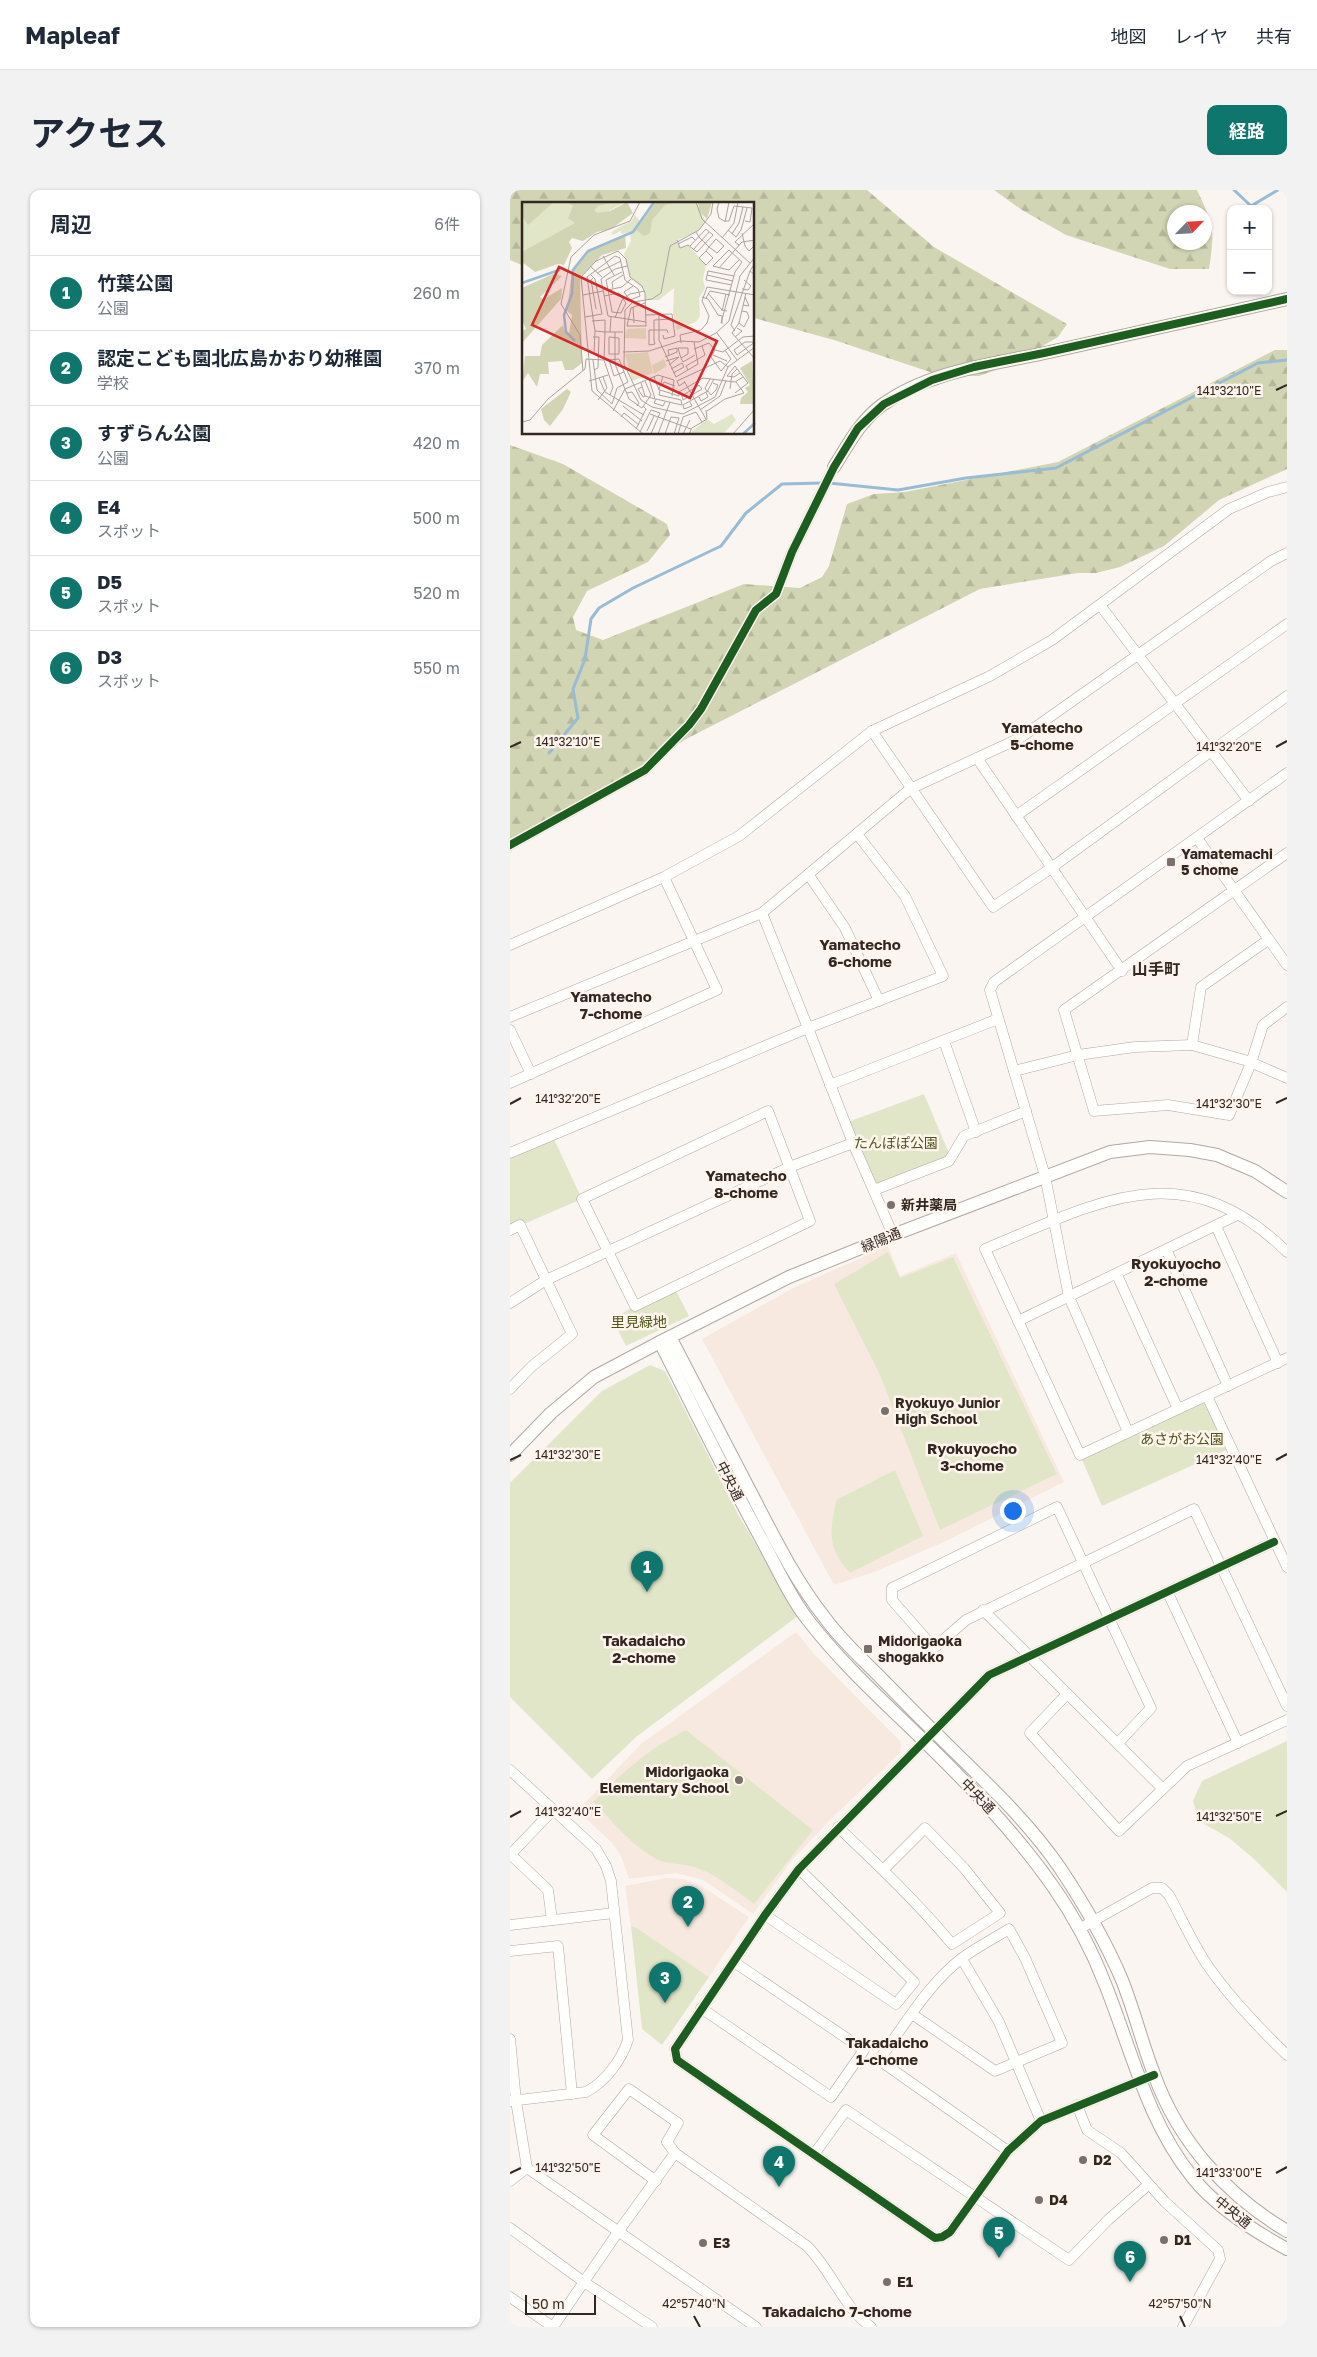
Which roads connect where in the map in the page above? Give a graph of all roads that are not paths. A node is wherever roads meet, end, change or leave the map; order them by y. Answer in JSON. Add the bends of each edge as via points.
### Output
{"nodes":[{"id":1,"x":1287,"y":299,"type":"edge"},
{"id":2,"x":832,"y":471,"type":"joint"},
{"id":3,"x":1287,"y":487,"type":"edge"},
{"id":4,"x":1287,"y":553,"type":"edge"},
{"id":5,"x":1100,"y":605,"type":"junction"},
{"id":6,"x":1287,"y":624,"type":"edge"},
{"id":7,"x":1138,"y":654,"type":"junction"},
{"id":8,"x":1287,"y":696,"type":"edge"},
{"id":9,"x":1175,"y":704,"type":"junction"},
{"id":10,"x":872,"y":731,"type":"junction"},
{"id":11,"x":1211,"y":751,"type":"junction"},
{"id":12,"x":976,"y":758,"type":"junction"},
{"id":13,"x":1287,"y":773,"type":"edge"},
{"id":14,"x":910,"y":790,"type":"junction"},
{"id":15,"x":1249,"y":801,"type":"junction"},
{"id":16,"x":1016,"y":816,"type":"junction"},
{"id":17,"x":857,"y":834,"type":"junction"},
{"id":18,"x":1197,"y":838,"type":"junction"},
{"id":19,"x":510,"y":845,"type":"edge"},
{"id":20,"x":1287,"y":853,"type":"edge"},
{"id":21,"x":1051,"y":867,"type":"junction"},
{"id":22,"x":808,"y":874,"type":"junction"},
{"id":23,"x":664,"y":877,"type":"junction"},
{"id":24,"x":1234,"y":890,"type":"junction"},
{"id":25,"x":762,"y":913,"type":"junction"},
{"id":26,"x":1086,"y":918,"type":"junction"},
{"id":27,"x":694,"y":940,"type":"junction"},
{"id":28,"x":1268,"y":940,"type":"junction"},
{"id":29,"x":510,"y":945,"type":"edge"},
{"id":30,"x":1287,"y":965,"type":"edge"},
{"id":31,"x":1122,"y":971,"type":"junction"},
{"id":32,"x":878,"y":1001,"type":"junction"},
{"id":33,"x":1287,"y":1007,"type":"edge"},
{"id":34,"x":510,"y":1017,"type":"edge"},
{"id":35,"x":998,"y":1019,"type":"junction"},
{"id":36,"x":808,"y":1028,"type":"junction"},
{"id":37,"x":510,"y":1030,"type":"edge"},
{"id":38,"x":944,"y":1042,"type":"junction"},
{"id":39,"x":1192,"y":1045,"type":"junction"},
{"id":40,"x":1078,"y":1055,"type":"junction"},
{"id":41,"x":1251,"y":1063,"type":"junction"},
{"id":42,"x":1014,"y":1071,"type":"junction"},
{"id":43,"x":531,"y":1074,"type":"junction"},
{"id":44,"x":1287,"y":1078,"type":"edge"},
{"id":45,"x":510,"y":1083,"type":"edge"},
{"id":46,"x":830,"y":1086,"type":"junction"},
{"id":47,"x":1026,"y":1111,"type":"junction"},
{"id":48,"x":976,"y":1132,"type":"junction"},
{"id":49,"x":853,"y":1143,"type":"junction"},
{"id":50,"x":510,"y":1153,"type":"edge"},
{"id":51,"x":790,"y":1167,"type":"junction"},
{"id":52,"x":1045,"y":1176,"type":"junction"},
{"id":53,"x":874,"y":1190,"type":"junction"},
{"id":54,"x":1287,"y":1192,"type":"edge"},
{"id":55,"x":1238,"y":1215,"type":"junction"},
{"id":56,"x":1054,"y":1220,"type":"junction"},
{"id":57,"x":1216,"y":1226,"type":"junction"},
{"id":58,"x":510,"y":1230,"type":"edge"},
{"id":59,"x":894,"y":1234,"type":"junction"},
{"id":60,"x":608,"y":1251,"type":"junction"},
{"id":61,"x":1167,"y":1251,"type":"junction"},
{"id":62,"x":1287,"y":1252,"type":"edge"},
{"id":63,"x":1117,"y":1275,"type":"junction"},
{"id":64,"x":546,"y":1280,"type":"junction"},
{"id":65,"x":1068,"y":1298,"type":"junction"},
{"id":66,"x":510,"y":1303,"type":"edge"},
{"id":67,"x":1018,"y":1321,"type":"junction"},
{"id":68,"x":665,"y":1339,"type":"junction"},
{"id":69,"x":1282,"y":1360,"type":"edge"},
{"id":70,"x":1228,"y":1386,"type":"junction"},
{"id":71,"x":510,"y":1389,"type":"edge"},
{"id":72,"x":1207,"y":1396,"type":"junction"},
{"id":73,"x":1178,"y":1409,"type":"junction"},
{"id":74,"x":1128,"y":1432,"type":"junction"},
{"id":75,"x":510,"y":1455,"type":"edge"},
{"id":76,"x":1274,"y":1542,"type":"junction"},
{"id":77,"x":1083,"y":1563,"type":"junction"},
{"id":78,"x":1222,"y":1566,"type":"junction"},
{"id":79,"x":1287,"y":1567,"type":"edge"},
{"id":80,"x":1168,"y":1593,"type":"junction"},
{"id":81,"x":984,"y":1610,"type":"junction"},
{"id":82,"x":1109,"y":1618,"type":"junction"},
{"id":83,"x":1028,"y":1655,"type":"junction"},
{"id":84,"x":1067,"y":1694,"type":"junction"},
{"id":85,"x":1287,"y":1706,"type":"edge"},
{"id":86,"x":1287,"y":1720,"type":"edge"},
{"id":87,"x":934,"y":1731,"type":"junction"},
{"id":88,"x":924,"y":1741,"type":"junction"},
{"id":89,"x":1238,"y":1743,"type":"junction"},
{"id":90,"x":1118,"y":1744,"type":"junction"},
{"id":91,"x":510,"y":1770,"type":"edge"},
{"id":92,"x":1162,"y":1788,"type":"junction"},
{"id":93,"x":553,"y":1810,"type":"junction"},
{"id":94,"x":838,"y":1828,"type":"junction"},
{"id":95,"x":510,"y":1854,"type":"edge"},
{"id":96,"x":799,"y":1869,"type":"junction"},
{"id":97,"x":884,"y":1869,"type":"junction"},
{"id":98,"x":614,"y":1913,"type":"junction"},
{"id":99,"x":765,"y":1915,"type":"junction"},
{"id":100,"x":552,"y":1920,"type":"junction"},
{"id":101,"x":1094,"y":1920,"type":"junction"},
{"id":102,"x":510,"y":1925,"type":"edge"},
{"id":103,"x":1079,"y":1929,"type":"junction"},
{"id":104,"x":510,"y":1951,"type":"edge"},
{"id":105,"x":962,"y":1959,"type":"junction"},
{"id":106,"x":734,"y":1962,"type":"junction"},
{"id":107,"x":701,"y":2008,"type":"junction"},
{"id":108,"x":912,"y":2014,"type":"junction"},
{"id":109,"x":510,"y":2039,"type":"edge"},
{"id":110,"x":1287,"y":2055,"type":"edge"},
{"id":111,"x":1017,"y":2063,"type":"junction"},
{"id":112,"x":1154,"y":2075,"type":"junction"},
{"id":113,"x":1139,"y":2081,"type":"junction"},
{"id":114,"x":572,"y":2094,"type":"junction"},
{"id":115,"x":513,"y":2101,"type":"edge"},
{"id":116,"x":1077,"y":2105,"type":"junction"},
{"id":117,"x":1041,"y":2121,"type":"junction"},
{"id":118,"x":1008,"y":2151,"type":"junction"},
{"id":119,"x":675,"y":2153,"type":"junction"},
{"id":120,"x":814,"y":2154,"type":"junction"},
{"id":121,"x":527,"y":2168,"type":"junction"},
{"id":122,"x":510,"y":2181,"type":"edge"},
{"id":123,"x":656,"y":2181,"type":"junction"},
{"id":124,"x":1148,"y":2185,"type":"junction"},
{"id":125,"x":975,"y":2195,"type":"junction"},
{"id":126,"x":510,"y":2228,"type":"edge"},
{"id":127,"x":1287,"y":2231,"type":"edge"},
{"id":128,"x":618,"y":2232,"type":"junction"},
{"id":129,"x":1287,"y":2249,"type":"edge"},
{"id":130,"x":584,"y":2282,"type":"junction"},
{"id":131,"x":510,"y":2297,"type":"edge"},
{"id":132,"x":749,"y":2325,"type":"edge"},
{"id":133,"x":652,"y":2327,"type":"edge"},
{"id":134,"x":871,"y":2327,"type":"edge"},
{"id":135,"x":1182,"y":2327,"type":"edge"}],
"edges":[{"from":1,"to":2,"type":"street","via":[[974,367],[932,380],[900,394],[872,414],[858,428]]},
{"from":2,"to":19,"type":"street","via":[[792,552],[776,594],[756,610],[689,725],[646,770]]},
{"from":3,"to":5,"type":"street","via":[[1229,509]]},
{"from":4,"to":7,"type":"street"},
{"from":5,"to":7,"type":"street"},
{"from":5,"to":10,"type":"street","via":[[1052,640],[990,676]]},
{"from":6,"to":9,"type":"street"},
{"from":7,"to":9,"type":"street"},
{"from":7,"to":12,"type":"street","via":[[1020,738]]},
{"from":8,"to":11,"type":"street"},
{"from":9,"to":11,"type":"street"},
{"from":9,"to":16,"type":"street"},
{"from":10,"to":14,"type":"street"},
{"from":10,"to":23,"type":"street","via":[[740,836]]},
{"from":11,"to":15,"type":"street"},
{"from":11,"to":21,"type":"street"},
{"from":12,"to":14,"type":"street"},
{"from":12,"to":16,"type":"street"},
{"from":13,"to":15,"type":"street"},
{"from":14,"to":17,"type":"street"},
{"from":14,"to":21,"type":"street","via":[[993,907]]},
{"from":15,"to":18,"type":"street"},
{"from":16,"to":21,"type":"street"},
{"from":17,"to":22,"type":"street"},
{"from":17,"to":32,"type":"street","via":[[905,896],[943,976]]},
{"from":18,"to":24,"type":"street"},
{"from":18,"to":26,"type":"street"},
{"from":20,"to":24,"type":"street"},
{"from":21,"to":26,"type":"street"},
{"from":22,"to":25,"type":"street"},
{"from":22,"to":32,"type":"street","via":[[845,928]]},
{"from":23,"to":27,"type":"street"},
{"from":23,"to":29,"type":"street"},
{"from":24,"to":28,"type":"street"},
{"from":24,"to":31,"type":"street"},
{"from":25,"to":27,"type":"street"},
{"from":25,"to":36,"type":"street"},
{"from":26,"to":31,"type":"street"},
{"from":26,"to":35,"type":"street","via":[[994,982],[990,990]]},
{"from":27,"to":34,"type":"street"},
{"from":27,"to":43,"type":"street","via":[[717,990]]},
{"from":28,"to":30,"type":"street"},
{"from":28,"to":39,"type":"street","via":[[1201,987]]},
{"from":31,"to":40,"type":"street","via":[[1064,1010]]},
{"from":32,"to":36,"type":"street"},
{"from":33,"to":41,"type":"street","via":[[1264,1024]]},
{"from":35,"to":38,"type":"street"},
{"from":35,"to":42,"type":"street"},
{"from":36,"to":46,"type":"street"},
{"from":36,"to":50,"type":"street"},
{"from":37,"to":43,"type":"street"},
{"from":38,"to":46,"type":"street"},
{"from":38,"to":48,"type":"street"},
{"from":39,"to":40,"type":"street","via":[[1136,1047]]},
{"from":39,"to":41,"type":"street"},
{"from":40,"to":41,"type":"street","via":[[1094,1111],[1168,1105],[1229,1115]]},
{"from":40,"to":42,"type":"street"},
{"from":41,"to":44,"type":"street"},
{"from":42,"to":47,"type":"street"},
{"from":43,"to":45,"type":"street"},
{"from":46,"to":49,"type":"street"},
{"from":47,"to":48,"type":"street"},
{"from":47,"to":52,"type":"street"},
{"from":48,"to":53,"type":"street","via":[[964,1136],[949,1161]]},
{"from":49,"to":51,"type":"street"},
{"from":49,"to":53,"type":"street"},
{"from":51,"to":60,"type":"street"},
{"from":51,"to":60,"type":"street","via":[[810,1221],[635,1306]]},
{"from":51,"to":60,"type":"street","via":[[768,1111],[582,1198]]},
{"from":52,"to":54,"type":"street","name":"緑陽通","via":[[1110,1152],[1150,1147],[1217,1154],[1255,1171]]},
{"from":52,"to":56,"type":"street"},
{"from":52,"to":59,"type":"street","name":"緑陽通"},
{"from":53,"to":59,"type":"street"},
{"from":55,"to":56,"type":"street","via":[[1200,1198],[1150,1193],[1117,1198]]},
{"from":55,"to":57,"type":"street"},
{"from":55,"to":62,"type":"street","via":[[1265,1231]]},
{"from":56,"to":65,"type":"street"},
{"from":56,"to":67,"type":"street","via":[[985,1249]]},
{"from":57,"to":61,"type":"street"},
{"from":57,"to":69,"type":"street"},
{"from":58,"to":64,"type":"street","via":[[520,1225]]},
{"from":59,"to":68,"type":"street","name":"緑陽通","via":[[789,1277]]},
{"from":60,"to":64,"type":"street"},
{"from":61,"to":63,"type":"street"},
{"from":61,"to":70,"type":"street"},
{"from":63,"to":65,"type":"street"},
{"from":63,"to":73,"type":"street"},
{"from":64,"to":66,"type":"street"},
{"from":64,"to":71,"type":"street","via":[[572,1334],[531,1367]]},
{"from":65,"to":67,"type":"street"},
{"from":65,"to":74,"type":"street"},
{"from":67,"to":74,"type":"street","via":[[1080,1455]]},
{"from":68,"to":75,"type":"street","name":"緑陽通","via":[[594,1377],[551,1413]]},
{"from":68,"to":87,"type":"street","name":"中央通","via":[[798,1579],[826,1620]]},
{"from":68,"to":88,"type":"street","name":"中央通","via":[[748,1516],[803,1613],[859,1678]]},
{"from":69,"to":70,"type":"street"},
{"from":70,"to":72,"type":"street"},
{"from":72,"to":73,"type":"street"},
{"from":72,"to":76,"type":"street"},
{"from":73,"to":74,"type":"street"},
{"from":76,"to":78,"type":"street"},
{"from":76,"to":79,"type":"street"},
{"from":77,"to":78,"type":"street","via":[[1194,1509]]},
{"from":77,"to":81,"type":"street"},
{"from":77,"to":81,"type":"street","via":[[1057,1507],[892,1588],[892,1600],[934,1648],[966,1620]]},
{"from":77,"to":82,"type":"street"},
{"from":78,"to":80,"type":"street"},
{"from":78,"to":85,"type":"street"},
{"from":80,"to":82,"type":"street"},
{"from":80,"to":89,"type":"street"},
{"from":81,"to":83,"type":"street"},
{"from":82,"to":83,"type":"street"},
{"from":82,"to":90,"type":"street","via":[[1151,1708]]},
{"from":83,"to":84,"type":"street"},
{"from":83,"to":87,"type":"street","via":[[989,1675]]},
{"from":84,"to":90,"type":"street"},
{"from":84,"to":92,"type":"street","via":[[1030,1733],[1119,1831]]},
{"from":86,"to":89,"type":"street"},
{"from":87,"to":88,"type":"street"},
{"from":87,"to":101,"type":"street","name":"中央通","via":[[1029,1828]]},
{"from":88,"to":94,"type":"street"},
{"from":88,"to":103,"type":"street","name":"中央通","via":[[1021,1843]]},
{"from":89,"to":92,"type":"street","via":[[1187,1766]]},
{"from":90,"to":92,"type":"street"},
{"from":91,"to":93,"type":"street"},
{"from":93,"to":95,"type":"street"},
{"from":93,"to":98,"type":"street","via":[[596,1849],[611,1881]]},
{"from":94,"to":96,"type":"street"},
{"from":94,"to":97,"type":"street"},
{"from":95,"to":100,"type":"street","via":[[548,1890]]},
{"from":96,"to":99,"type":"street"},
{"from":96,"to":99,"type":"street","via":[[914,1982],[896,2004]]},
{"from":97,"to":97,"type":"street","via":[[952,1944],[1000,1913],[926,1828]]},
{"from":98,"to":100,"type":"street"},
{"from":98,"to":114,"type":"street","via":[[628,2040],[624,2052],[602,2082],[586,2092]]},
{"from":99,"to":106,"type":"street"},
{"from":100,"to":102,"type":"street"},
{"from":101,"to":103,"type":"street"},
{"from":101,"to":110,"type":"street","via":[[1152,1888],[1162,1888],[1222,1986]]},
{"from":101,"to":112,"type":"street","name":"中央通","via":[[1123,1983]]},
{"from":103,"to":113,"type":"street","name":"中央通","via":[[1105,1983]]},
{"from":104,"to":114,"type":"street","via":[[558,1946]]},
{"from":105,"to":108,"type":"street","via":[[935,1984]]},
{"from":105,"to":111,"type":"street","via":[[999,2022]]},
{"from":105,"to":111,"type":"street","via":[[1009,1930],[1025,1958],[1062,2043]]},
{"from":106,"to":107,"type":"street"},
{"from":106,"to":107,"type":"street","via":[[864,2050],[831,2097]]},
{"from":107,"to":120,"type":"street","via":[[675,2049],[677,2060]]},
{"from":108,"to":111,"type":"street","via":[[995,2071]]},
{"from":108,"to":118,"type":"street","via":[[879,2060]]},
{"from":109,"to":115,"type":"street"},
{"from":111,"to":117,"type":"street"},
{"from":112,"to":113,"type":"street"},
{"from":112,"to":127,"type":"street","name":"中央通","via":[[1181,2131],[1209,2168],[1247,2205]]},
{"from":113,"to":116,"type":"street"},
{"from":113,"to":129,"type":"street","name":"中央通","via":[[1161,2129],[1194,2180],[1247,2225]]},
{"from":114,"to":115,"type":"street"},
{"from":115,"to":121,"type":"street"},
{"from":116,"to":117,"type":"street"},
{"from":116,"to":124,"type":"street","via":[[1087,2130],[1121,2153]]},
{"from":117,"to":118,"type":"street"},
{"from":118,"to":125,"type":"street"},
{"from":119,"to":123,"type":"street"},
{"from":119,"to":123,"type":"street","via":[[667,2142],[678,2123],[629,2089],[593,2135]]},
{"from":119,"to":134,"type":"street","via":[[807,2246],[821,2260],[851,2309]]},
{"from":120,"to":125,"type":"street","via":[[935,2238],[950,2232]]},
{"from":120,"to":125,"type":"street","via":[[846,2110]]},
{"from":121,"to":122,"type":"street"},
{"from":121,"to":128,"type":"street"},
{"from":123,"to":128,"type":"street"},
{"from":124,"to":125,"type":"street","via":[[1069,2260]]},
{"from":124,"to":135,"type":"street","via":[[1218,2250],[1220,2260]]},
{"from":126,"to":130,"type":"street"},
{"from":128,"to":130,"type":"street"},
{"from":128,"to":132,"type":"street"},
{"from":130,"to":131,"type":"street","via":[[553,2327]]},
{"from":130,"to":133,"type":"street"}]}
